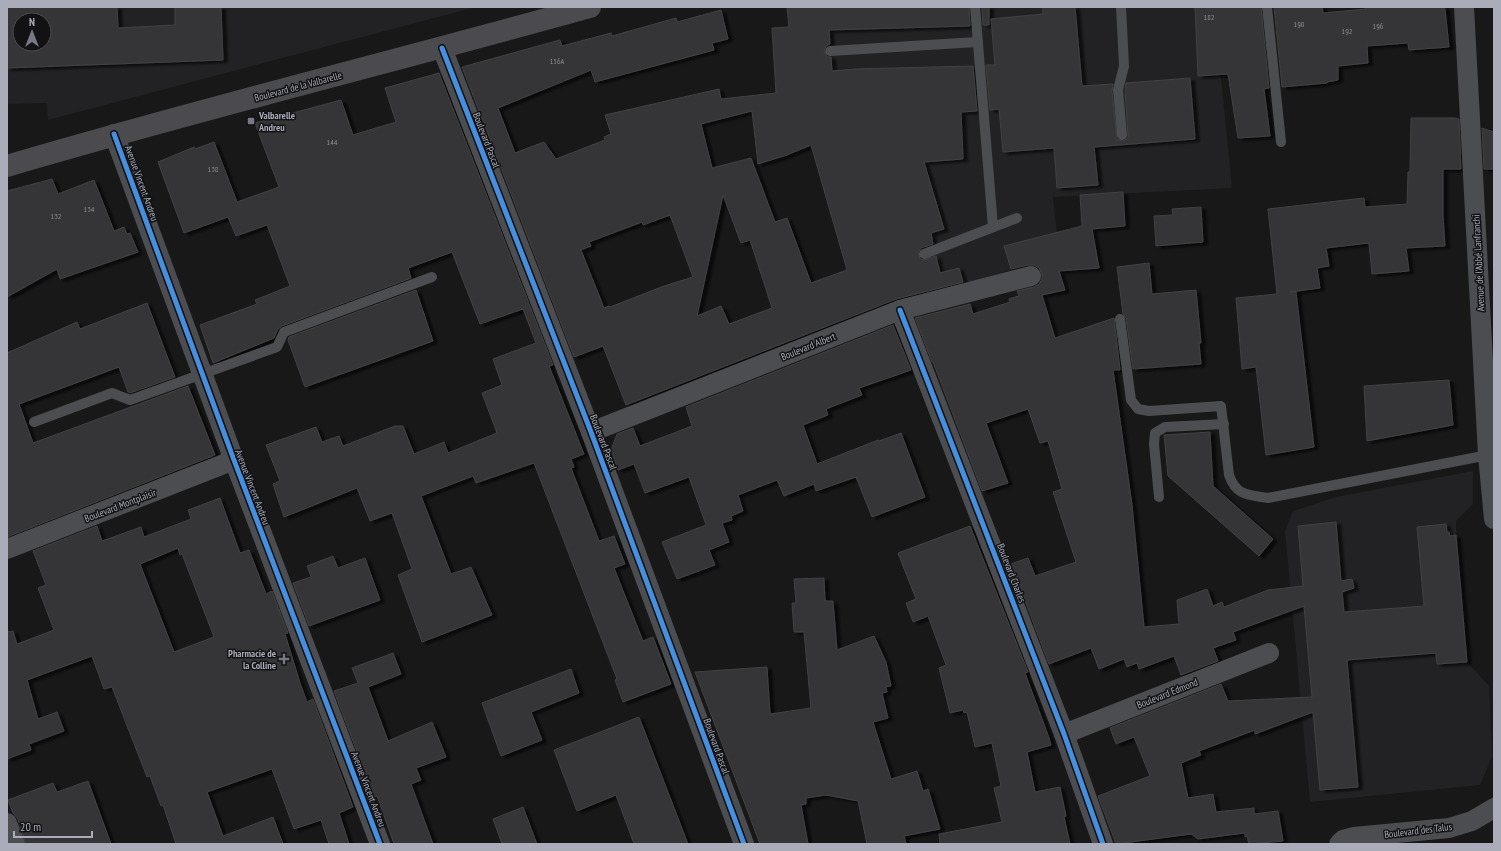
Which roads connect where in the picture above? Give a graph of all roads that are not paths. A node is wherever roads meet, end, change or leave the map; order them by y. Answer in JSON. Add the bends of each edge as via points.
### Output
{"nodes":[{"id":1,"x":590,"y":7,"type":"edge"},
{"id":2,"x":974,"y":7,"type":"edge"},
{"id":3,"x":1121,"y":7,"type":"edge"},
{"id":4,"x":1267,"y":7,"type":"edge"},
{"id":5,"x":1464,"y":7,"type":"edge"},
{"id":6,"x":977,"y":42,"type":"junction"},
{"id":7,"x":442,"y":48,"type":"junction"},
{"id":8,"x":830,"y":51,"type":"dead end"},
{"id":9,"x":114,"y":134,"type":"junction"},
{"id":10,"x":1122,"y":135,"type":"dead end"},
{"id":11,"x":1281,"y":142,"type":"dead end"},
{"id":12,"x":7,"y":166,"type":"edge"},
{"id":13,"x":1017,"y":218,"type":"dead end"},
{"id":14,"x":993,"y":227,"type":"junction"},
{"id":15,"x":924,"y":254,"type":"dead end"},
{"id":16,"x":1031,"y":276,"type":"dead end"},
{"id":17,"x":432,"y":277,"type":"dead end"},
{"id":18,"x":900,"y":310,"type":"junction"},
{"id":19,"x":1120,"y":319,"type":"dead end"},
{"id":20,"x":202,"y":374,"type":"junction"},
{"id":21,"x":34,"y":422,"type":"dead end"},
{"id":22,"x":1224,"y":424,"type":"junction"},
{"id":23,"x":591,"y":432,"type":"junction"},
{"id":24,"x":1488,"y":455,"type":"junction"},
{"id":25,"x":234,"y":460,"type":"junction"},
{"id":26,"x":1159,"y":496,"type":"dead end"},
{"id":27,"x":1494,"y":519,"type":"edge"},
{"id":28,"x":7,"y":549,"type":"edge"},
{"id":29,"x":1269,"y":653,"type":"dead end"},
{"id":30,"x":1064,"y":734,"type":"junction"},
{"id":31,"x":1494,"y":808,"type":"edge"},
{"id":32,"x":7,"y":823,"type":"edge"},
{"id":33,"x":15,"y":844,"type":"edge"},
{"id":34,"x":380,"y":844,"type":"edge"},
{"id":35,"x":744,"y":844,"type":"edge"},
{"id":36,"x":1103,"y":844,"type":"edge"},
{"id":37,"x":1339,"y":844,"type":"edge"}],
"edges":[{"from":1,"to":7,"type":"street","name":"Boulevard de la Valbarelle"},
{"from":2,"to":6,"type":"lane"},
{"from":3,"to":10,"type":"lane","via":[[1124,66],[1118,90]]},
{"from":4,"to":11,"type":"lane"},
{"from":5,"to":24,"type":"street","name":"Avenue de l'Abbé Lanfranchi"},
{"from":6,"to":8,"type":"lane"},
{"from":6,"to":14,"type":"lane"},
{"from":7,"to":9,"type":"street","name":"Boulevard de la Valbarelle"},
{"from":7,"to":23,"type":"street","name":"Boulevard Pascal"},
{"from":9,"to":12,"type":"street","name":"Boulevard de la Valbarelle"},
{"from":9,"to":20,"type":"street","name":"Avenue Vincent Andreu"},
{"from":13,"to":14,"type":"lane"},
{"from":14,"to":15,"type":"lane"},
{"from":16,"to":18,"type":"street","name":"Boulevard Albert"},
{"from":17,"to":20,"type":"lane","via":[[284,332],[277,347]]},
{"from":18,"to":23,"type":"street","name":"Boulevard Albert"},
{"from":18,"to":30,"type":"street","name":"Boulevard Charles"},
{"from":19,"to":22,"type":"lane","via":[[1131,400],[1138,409],[1222,406]]},
{"from":20,"to":21,"type":"lane","via":[[130,400],[112,393]]},
{"from":20,"to":25,"type":"street","name":"Avenue Vincent Andreu"},
{"from":22,"to":24,"type":"lane","via":[[1232,485],[1241,492],[1268,498]]},
{"from":22,"to":26,"type":"lane","via":[[1165,427],[1156,433],[1154,444]]},
{"from":23,"to":35,"type":"street","name":"Boulevard Pascal"},
{"from":24,"to":27,"type":"street","name":"Avenue de l'Abbé Lanfranchi"},
{"from":25,"to":28,"type":"street","name":"Boulevard Montplaisir"},
{"from":25,"to":34,"type":"street","name":"Avenue Vincent Andreu"},
{"from":29,"to":30,"type":"street","name":"Boulevard Edmond"},
{"from":30,"to":36,"type":"street","name":"Boulevard Charles"},
{"from":31,"to":37,"type":"street","name":"Boulevard des Talus","via":[[1472,821],[1449,828],[1354,837]]},
{"from":32,"to":33,"type":"street"}]}
